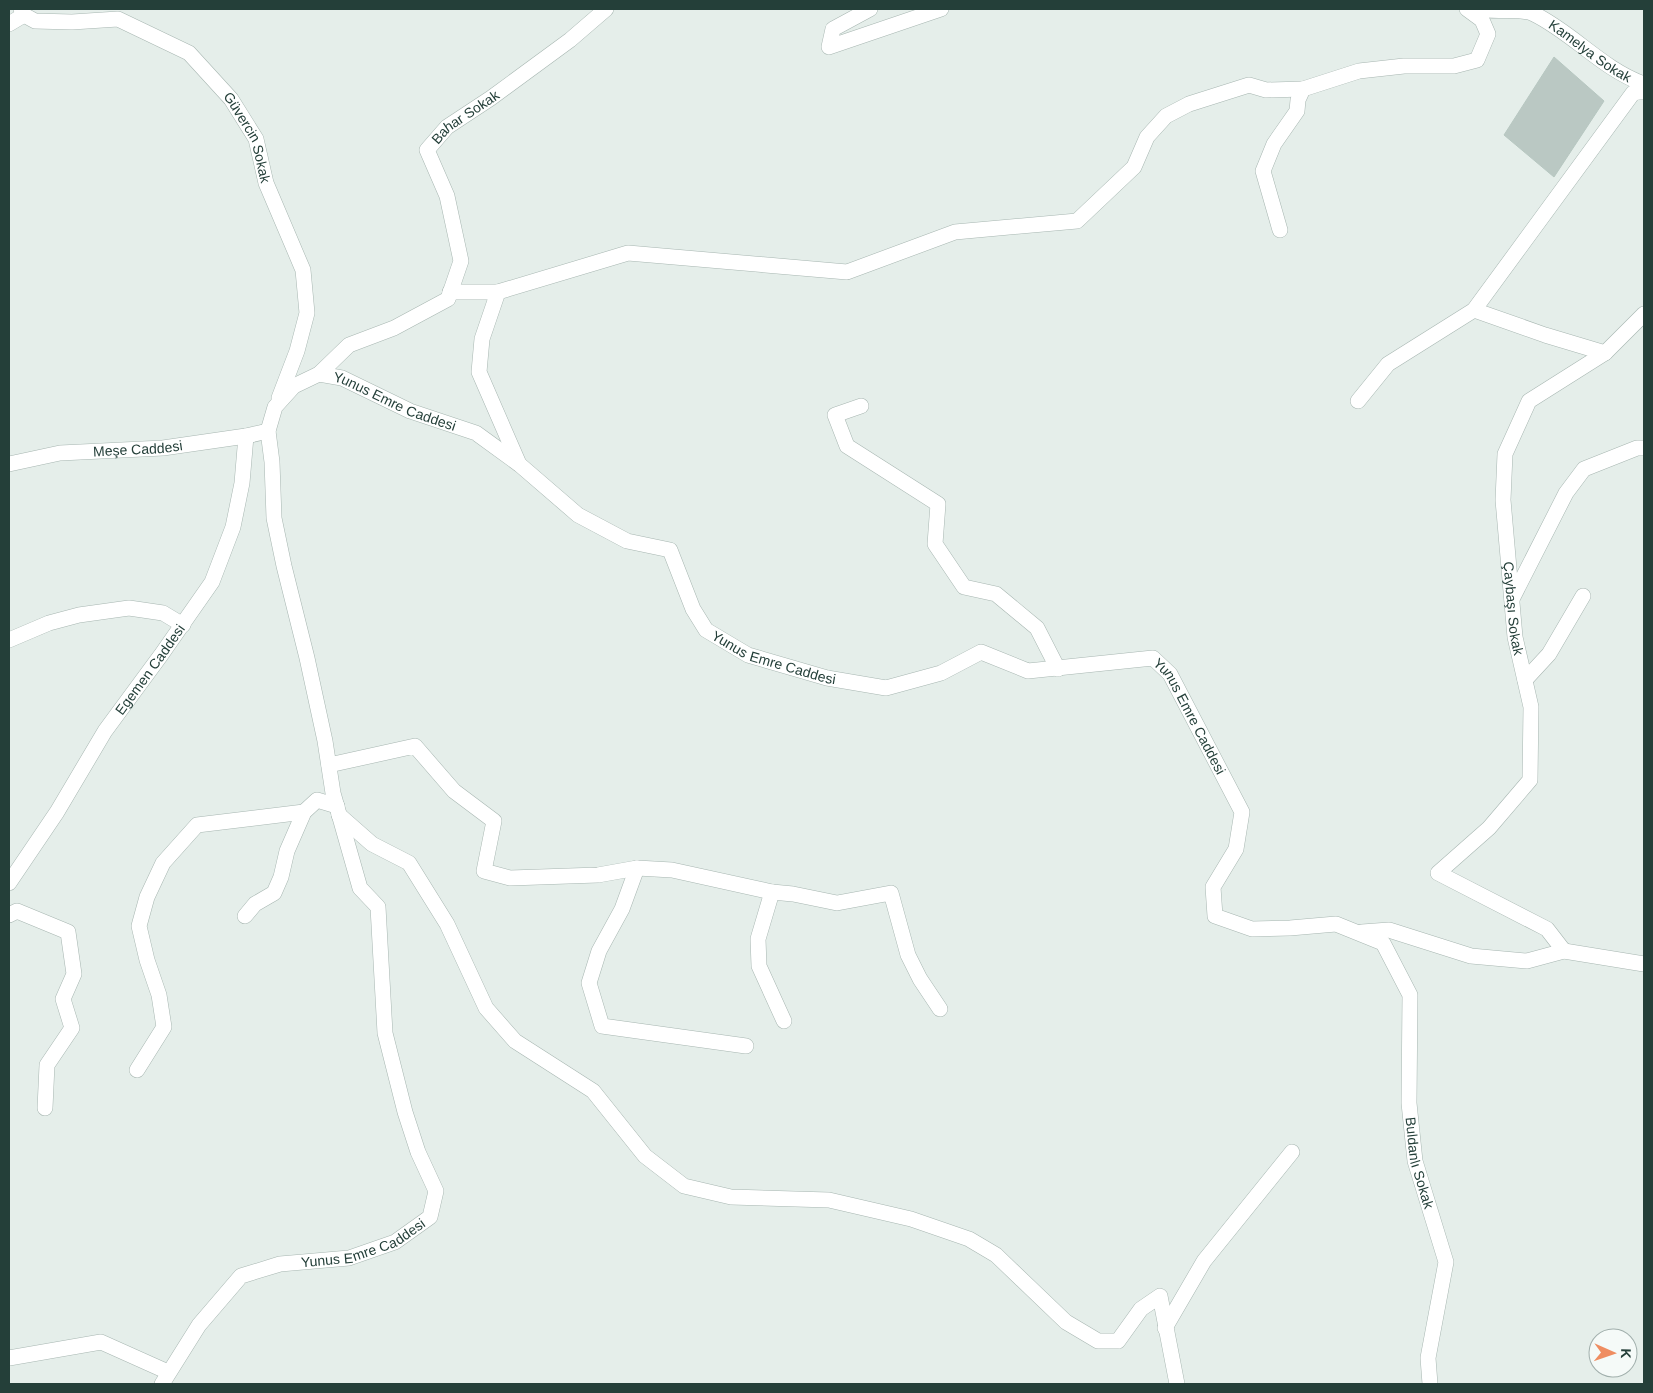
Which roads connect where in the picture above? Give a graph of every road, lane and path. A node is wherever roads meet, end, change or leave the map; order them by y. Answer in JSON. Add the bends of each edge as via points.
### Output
{"nodes":[{"id":1,"x":86,"y":9,"type":"edge"},
{"id":2,"x":606,"y":9,"type":"edge"},
{"id":3,"x":870,"y":9,"type":"edge"},
{"id":4,"x":941,"y":9,"type":"edge"},
{"id":5,"x":1466,"y":9,"type":"edge"},
{"id":6,"x":1480,"y":9,"type":"edge"},
{"id":7,"x":22,"y":12,"type":"edge"},
{"id":8,"x":72,"y":22,"type":"junction"},
{"id":9,"x":9,"y":24,"type":"edge"},
{"id":10,"x":1644,"y":84,"type":"edge"},
{"id":11,"x":1303,"y":89,"type":"junction"},
{"id":12,"x":1644,"y":91,"type":"edge"},
{"id":13,"x":1280,"y":230,"type":"dead end"},
{"id":14,"x":450,"y":292,"type":"junction"},
{"id":15,"x":498,"y":292,"type":"junction"},
{"id":16,"x":1474,"y":310,"type":"junction"},
{"id":17,"x":1644,"y":314,"type":"edge"},
{"id":18,"x":1605,"y":353,"type":"junction"},
{"id":19,"x":319,"y":374,"type":"junction"},
{"id":20,"x":1358,"y":401,"type":"dead end"},
{"id":21,"x":861,"y":406,"type":"dead end"},
{"id":22,"x":276,"y":407,"type":"junction"},
{"id":23,"x":268,"y":431,"type":"junction"},
{"id":24,"x":246,"y":436,"type":"junction"},
{"id":25,"x":1644,"y":448,"type":"edge"},
{"id":26,"x":9,"y":464,"type":"edge"},
{"id":27,"x":520,"y":465,"type":"junction"},
{"id":28,"x":1582,"y":596,"type":"dead end"},
{"id":29,"x":1512,"y":599,"type":"junction"},
{"id":30,"x":183,"y":625,"type":"junction"},
{"id":31,"x":9,"y":640,"type":"edge"},
{"id":32,"x":1058,"y":668,"type":"junction"},
{"id":33,"x":1525,"y":680,"type":"junction"},
{"id":34,"x":329,"y":765,"type":"junction"},
{"id":35,"x":338,"y":810,"type":"junction"},
{"id":36,"x":304,"y":812,"type":"junction"},
{"id":37,"x":637,"y":868,"type":"junction"},
{"id":38,"x":9,"y":883,"type":"edge"},
{"id":39,"x":772,"y":892,"type":"junction"},
{"id":40,"x":9,"y":915,"type":"edge"},
{"id":41,"x":245,"y":916,"type":"dead end"},
{"id":42,"x":1358,"y":932,"type":"junction"},
{"id":43,"x":1383,"y":942,"type":"joint"},
{"id":44,"x":1564,"y":952,"type":"junction"},
{"id":45,"x":1644,"y":964,"type":"edge"},
{"id":46,"x":940,"y":1009,"type":"dead end"},
{"id":47,"x":784,"y":1021,"type":"dead end"},
{"id":48,"x":746,"y":1046,"type":"dead end"},
{"id":49,"x":137,"y":1070,"type":"dead end"},
{"id":50,"x":45,"y":1108,"type":"dead end"},
{"id":51,"x":1292,"y":1152,"type":"dead end"},
{"id":52,"x":1165,"y":1328,"type":"junction"},
{"id":53,"x":9,"y":1358,"type":"edge"},
{"id":54,"x":165,"y":1378,"type":"edge"},
{"id":55,"x":1177,"y":1384,"type":"edge"},
{"id":56,"x":1430,"y":1384,"type":"edge"}],
"edges":[{"from":1,"to":8,"type":"street"},
{"from":2,"to":14,"type":"street","name":"Bahar Sokak","via":[[570,40],[447,127],[427,150],[447,196],[462,261]]},
{"from":3,"to":4,"type":"street","via":[[833,29],[829,47]]},
{"from":5,"to":11,"type":"street","via":[[1482,20],[1488,34],[1477,60],[1454,66],[1404,66],[1359,71]]},
{"from":6,"to":10,"type":"street","name":"Kamelya Sokak","via":[[1531,12]]},
{"from":7,"to":8,"type":"street","name":"Güvercin Sokak","via":[[34,21]]},
{"from":7,"to":9,"type":"street"},
{"from":8,"to":22,"type":"street","name":"Güvercin Sokak","via":[[118,20],[189,53],[231,99],[256,139],[266,183],[303,270],[307,313]]},
{"from":11,"to":13,"type":"street","via":[[1297,111],[1274,144],[1262,171]]},
{"from":11,"to":15,"type":"street","via":[[1266,90],[1249,85],[1189,104],[1166,116],[1147,138],[1134,167],[1078,221],[955,232],[847,272],[628,252]]},
{"from":12,"to":16,"type":"street","via":[[1633,93]]},
{"from":14,"to":15,"type":"street"},
{"from":14,"to":19,"type":"street","name":"Bahar Sokak","via":[[448,299],[394,328],[348,345]]},
{"from":15,"to":27,"type":"street","via":[[482,339],[479,372]]},
{"from":16,"to":18,"type":"street"},
{"from":16,"to":20,"type":"street","via":[[1388,364]]},
{"from":17,"to":18,"type":"street","name":"Çaybaşı Sokak"},
{"from":18,"to":29,"type":"street","name":"Çaybaşı Sokak","via":[[1529,401],[1505,454],[1503,500]]},
{"from":19,"to":22,"type":"street","name":"Yunus Emre Caddesi","via":[[294,386]]},
{"from":19,"to":27,"type":"street","name":"Yunus Emre Caddesi","via":[[342,378],[410,411],[476,433]]},
{"from":21,"to":32,"type":"street","via":[[835,415],[847,446],[938,504],[936,544],[964,587],[996,594],[1037,628]]},
{"from":22,"to":23,"type":"street","name":"Yunus Emre Caddesi"},
{"from":23,"to":24,"type":"street","name":"Meşe Caddesi"},
{"from":23,"to":34,"type":"street","name":"Yunus Emre Caddesi","via":[[274,518]]},
{"from":24,"to":26,"type":"street","name":"Meşe Caddesi","via":[[163,448],[60,453]]},
{"from":24,"to":30,"type":"street","name":"Egemen Caddesi","via":[[242,483],[233,527],[212,582]]},
{"from":25,"to":29,"type":"street","via":[[1584,469],[1566,493]]},
{"from":27,"to":32,"type":"street","name":"Yunus Emre Caddesi","via":[[578,515],[628,541],[670,550],[692,608],[706,630],[748,655],[827,678],[886,688],[940,673],[981,652],[1028,671]]},
{"from":28,"to":33,"type":"street","via":[[1549,654]]},
{"from":29,"to":33,"type":"street","name":"Çaybaşı Sokak","via":[[1515,636]]},
{"from":30,"to":31,"type":"street","via":[[163,613],[129,608],[49,623]]},
{"from":30,"to":38,"type":"street","name":"Egemen Caddesi","via":[[105,731],[57,812]]},
{"from":32,"to":42,"type":"street","name":"Yunus Emre Caddesi","via":[[1153,658],[1170,674],[1242,812],[1236,849],[1212,887],[1215,916],[1252,929],[1336,924]]},
{"from":33,"to":44,"type":"street","name":"Çaybaşı Sokak","via":[[1531,707],[1530,780],[1489,828],[1438,872],[1547,929]]},
{"from":34,"to":35,"type":"street","name":"Yunus Emre Caddesi"},
{"from":34,"to":37,"type":"street","via":[[415,746],[454,792],[494,822],[484,871],[510,878],[598,875]]},
{"from":35,"to":36,"type":"street","via":[[317,800]]},
{"from":35,"to":52,"type":"street","via":[[372,844],[409,863],[447,924],[486,1008],[515,1041],[593,1092],[646,1156],[684,1186],[731,1197],[830,1200],[911,1219],[969,1238],[996,1255],[1066,1322],[1098,1341],[1118,1341],[1141,1309],[1160,1296]]},
{"from":35,"to":54,"type":"street","name":"Yunus Emre Caddesi","via":[[360,888],[378,907],[385,1032],[404,1112],[436,1191],[430,1217],[395,1242],[349,1258],[280,1264],[240,1276],[199,1325]]},
{"from":36,"to":41,"type":"street","via":[[274,893],[256,904]]},
{"from":36,"to":49,"type":"street","via":[[197,825],[163,863],[147,897],[139,926],[159,995],[164,1027]]},
{"from":37,"to":39,"type":"street","via":[[672,870]]},
{"from":37,"to":48,"type":"street","via":[[622,909],[599,951],[589,983],[602,1026]]},
{"from":39,"to":46,"type":"street","via":[[837,903],[891,894],[908,955]]},
{"from":39,"to":47,"type":"street","via":[[758,939],[759,966]]},
{"from":40,"to":50,"type":"street","via":[[17,911],[68,932],[74,974],[63,999],[72,1028],[47,1065]]},
{"from":42,"to":43,"type":"street","name":"Yunus Emre Caddesi"},
{"from":42,"to":44,"type":"street","name":"Yunus Emre Caddesi","via":[[1389,930],[1471,956],[1527,961]]},
{"from":43,"to":56,"type":"street","name":"Buldanlı Sokak","via":[[1410,995],[1409,1103],[1414,1161],[1446,1262],[1428,1358]]},
{"from":44,"to":45,"type":"street","name":"Yunus Emre Caddesi"},
{"from":51,"to":52,"type":"street","via":[[1204,1260]]},
{"from":52,"to":55,"type":"street"},
{"from":53,"to":54,"type":"street","via":[[101,1342]]}]}
